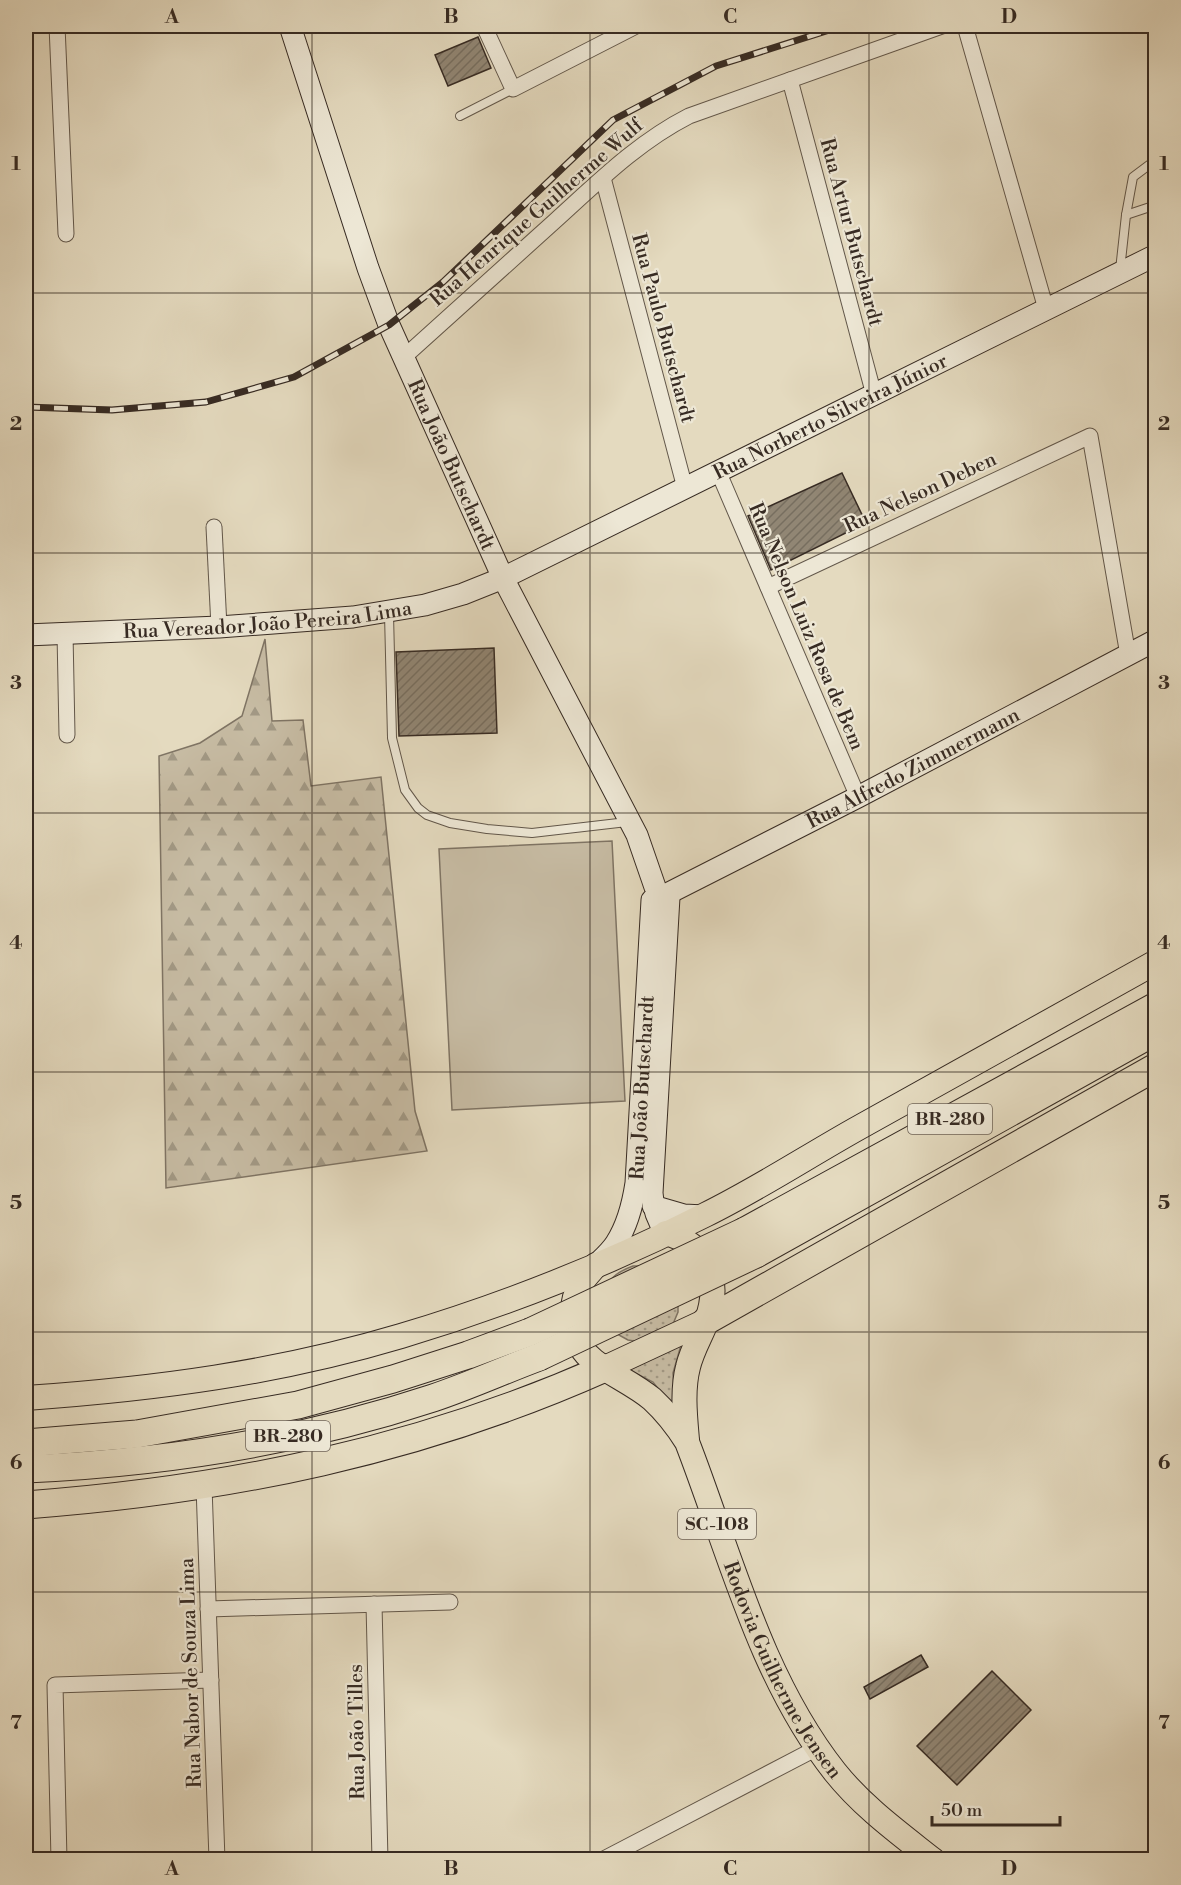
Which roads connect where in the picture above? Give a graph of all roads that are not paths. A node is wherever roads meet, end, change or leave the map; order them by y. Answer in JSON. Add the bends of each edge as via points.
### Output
{"nodes":[{"id":1,"x":57,"y":26,"type":"edge"},
{"id":2,"x":290,"y":26,"type":"edge"},
{"id":3,"x":484,"y":26,"type":"edge"},
{"id":4,"x":636,"y":26,"type":"edge"},
{"id":5,"x":942,"y":26,"type":"edge"},
{"id":6,"x":965,"y":26,"type":"edge"},
{"id":7,"x":790,"y":80,"type":"junction"},
{"id":8,"x":513,"y":89,"type":"junction"},
{"id":9,"x":460,"y":116,"type":"dead end"},
{"id":10,"x":1155,"y":163,"type":"edge"},
{"id":11,"x":603,"y":178,"type":"junction"},
{"id":12,"x":1155,"y":205,"type":"edge"},
{"id":13,"x":1126,"y":215,"type":"junction"},
{"id":14,"x":66,"y":234,"type":"dead end"},
{"id":15,"x":1155,"y":255,"type":"edge"},
{"id":16,"x":1120,"y":273,"type":"junction"},
{"id":17,"x":1046,"y":309,"type":"junction"},
{"id":18,"x":403,"y":357,"type":"junction"},
{"id":19,"x":874,"y":394,"type":"junction"},
{"id":20,"x":718,"y":471,"type":"junction"},
{"id":21,"x":685,"y":488,"type":"junction"},
{"id":22,"x":213,"y":527,"type":"dead end"},
{"id":23,"x":503,"y":578,"type":"junction"},
{"id":24,"x":768,"y":587,"type":"junction"},
{"id":25,"x":389,"y":612,"type":"junction"},
{"id":26,"x":219,"y":627,"type":"junction"},
{"id":27,"x":65,"y":633,"type":"junction"},
{"id":28,"x":26,"y":635,"type":"edge"},
{"id":29,"x":1155,"y":640,"type":"edge"},
{"id":30,"x":1128,"y":655,"type":"junction"},
{"id":31,"x":68,"y":735,"type":"dead end"},
{"id":32,"x":858,"y":797,"type":"junction"},
{"id":33,"x":630,"y":822,"type":"junction"},
{"id":34,"x":661,"y":894,"type":"junction"},
{"id":35,"x":1155,"y":962,"type":"edge"},
{"id":36,"x":1155,"y":1006,"type":"edge"},
{"id":37,"x":1155,"y":1031,"type":"edge"},
{"id":38,"x":1155,"y":1067,"type":"edge"},
{"id":39,"x":653,"y":1206,"type":"junction"},
{"id":40,"x":704,"y":1216,"type":"junction"},
{"id":41,"x":666,"y":1233,"type":"junction"},
{"id":42,"x":751,"y":1243,"type":"junction"},
{"id":43,"x":597,"y":1265,"type":"junction"},
{"id":44,"x":716,"y":1316,"type":"junction"},
{"id":45,"x":605,"y":1368,"type":"junction"},
{"id":46,"x":577,"y":1381,"type":"junction"},
{"id":47,"x":646,"y":1395,"type":"junction"},
{"id":48,"x":26,"y":1398,"type":"edge"},
{"id":49,"x":687,"y":1442,"type":"junction"},
{"id":50,"x":26,"y":1443,"type":"edge"},
{"id":51,"x":26,"y":1469,"type":"edge"},
{"id":52,"x":204,"y":1486,"type":"junction"},
{"id":53,"x":26,"y":1505,"type":"edge"},
{"id":54,"x":450,"y":1602,"type":"dead end"},
{"id":55,"x":374,"y":1604,"type":"junction"},
{"id":56,"x":208,"y":1609,"type":"junction"},
{"id":57,"x":211,"y":1680,"type":"junction"},
{"id":58,"x":817,"y":1748,"type":"junction"},
{"id":59,"x":59,"y":1860,"type":"edge"},
{"id":60,"x":217,"y":1860,"type":"edge"},
{"id":61,"x":380,"y":1860,"type":"edge"},
{"id":62,"x":602,"y":1860,"type":"edge"},
{"id":63,"x":933,"y":1860,"type":"edge"}],
"edges":[{"from":1,"to":14,"type":"street"},
{"from":2,"to":18,"type":"main road","name":"Rua João Butschardt","via":[[368,268]]},
{"from":3,"to":8,"type":"street"},
{"from":4,"to":8,"type":"street"},
{"from":5,"to":7,"type":"street","name":"Rua Henrique Guilherme Wulf"},
{"from":6,"to":17,"type":"street"},
{"from":7,"to":11,"type":"street","name":"Rua Henrique Guilherme Wulf","via":[[689,116],[662,130]]},
{"from":7,"to":19,"type":"street","name":"Rua Artur Butschardt"},
{"from":8,"to":9,"type":"lane"},
{"from":10,"to":13,"type":"lane","via":[[1133,177]]},
{"from":11,"to":18,"type":"street","name":"Rua Henrique Guilherme Wulf"},
{"from":11,"to":21,"type":"street","name":"Rua Paulo Butschardt"},
{"from":12,"to":13,"type":"lane"},
{"from":13,"to":16,"type":"lane"},
{"from":15,"to":16,"type":"main road","name":"Rua Norberto Silveira Júnior"},
{"from":16,"to":17,"type":"main road","name":"Rua Norberto Silveira Júnior"},
{"from":17,"to":19,"type":"main road","name":"Rua Norberto Silveira Júnior"},
{"from":18,"to":23,"type":"main road","name":"Rua João Butschardt"},
{"from":19,"to":20,"type":"main road","name":"Rua Norberto Silveira Júnior"},
{"from":20,"to":21,"type":"main road","name":"Rua Norberto Silveira Júnior"},
{"from":20,"to":24,"type":"street","name":"Rua Nelson Luiz Rosa de Bem"},
{"from":21,"to":23,"type":"main road","name":"Rua Norberto Silveira Júnior"},
{"from":22,"to":26,"type":"street"},
{"from":23,"to":25,"type":"main road","name":"Rua Vereador João Pereira Lima","via":[[464,594]]},
{"from":23,"to":33,"type":"main road","name":"Rua João Butschardt"},
{"from":24,"to":30,"type":"street","name":"Rua Nelson Deben","via":[[1090,436]]},
{"from":24,"to":32,"type":"street","name":"Rua Nelson Luiz Rosa de Bem"},
{"from":25,"to":26,"type":"main road","name":"Rua Vereador João Pereira Lima","via":[[312,622]]},
{"from":25,"to":33,"type":"lane","via":[[392,738],[405,790],[418,808],[450,823],[532,833]]},
{"from":26,"to":27,"type":"main road","name":"Rua Vereador João Pereira Lima"},
{"from":27,"to":28,"type":"main road","name":"Rua Vereador João Pereira Lima"},
{"from":27,"to":31,"type":"street"},
{"from":29,"to":30,"type":"main road","name":"Rua Alfredo Zimmermann"},
{"from":30,"to":32,"type":"main road","name":"Rua Alfredo Zimmermann"},
{"from":32,"to":34,"type":"main road","name":"Rua Alfredo Zimmermann"},
{"from":33,"to":34,"type":"main road","name":"Rua João Butschardt"},
{"from":34,"to":39,"type":"main road","name":"Rua João Butschardt"},
{"from":34,"to":43,"type":"main road","name":"Rua João Butschardt","via":[[636,1183],[625,1225]]},
{"from":35,"to":40,"type":"main road"},
{"from":36,"to":42,"type":"highway","number":"BR-280"},
{"from":37,"to":42,"type":"highway","number":"BR-280"},
{"from":38,"to":44,"type":"highway"},
{"from":39,"to":40,"type":"main road"},
{"from":39,"to":41,"type":"main road","name":"Rua João Butschardt"},
{"from":40,"to":41,"type":"main road"},
{"from":41,"to":43,"type":"main road"},
{"from":41,"to":44,"type":"main road","via":[[680,1238],[701,1255],[712,1283]]},
{"from":42,"to":50,"type":"highway","number":"BR-280","bridge":true,"via":[[530,1332],[393,1379],[298,1405],[137,1434]]},
{"from":42,"to":51,"type":"highway","number":"BR-280","bridge":true,"via":[[539,1357],[434,1398],[273,1439],[115,1463]]},
{"from":43,"to":45,"type":"main road","via":[[581,1283],[572,1318],[583,1350]]},
{"from":43,"to":48,"type":"main road","via":[[402,1336],[322,1357],[178,1384]]},
{"from":44,"to":45,"type":"main road"},
{"from":44,"to":49,"type":"main road","name":"Rodovia Guilherme Jensen","number":"SC-108","via":[[688,1368]]},
{"from":45,"to":46,"type":"highway"},
{"from":45,"to":47,"type":"main road","name":"Rodovia Guilherme Jensen","number":"SC-108"},
{"from":46,"to":47,"type":"main road","via":[[596,1380]]},
{"from":46,"to":52,"type":"highway","via":[[441,1431],[359,1454]]},
{"from":47,"to":49,"type":"main road","name":"Rodovia Guilherme Jensen","number":"SC-108","via":[[666,1413]]},
{"from":49,"to":58,"type":"main road","name":"Rodovia Guilherme Jensen","number":"SC-108","via":[[766,1651]]},
{"from":52,"to":53,"type":"highway"},
{"from":52,"to":56,"type":"street","name":"Rua Nabor de Souza Lima"},
{"from":54,"to":55,"type":"street"},
{"from":55,"to":56,"type":"street"},
{"from":55,"to":61,"type":"street","name":"Rua João Tilles"},
{"from":56,"to":57,"type":"street","name":"Rua Nabor de Souza Lima"},
{"from":57,"to":59,"type":"street","via":[[55,1685]]},
{"from":57,"to":60,"type":"street","name":"Rua Nabor de Souza Lima"},
{"from":58,"to":62,"type":"street"},
{"from":58,"to":63,"type":"main road","name":"Rodovia Guilherme Jensen","number":"SC-108","via":[[857,1797]]}]}
